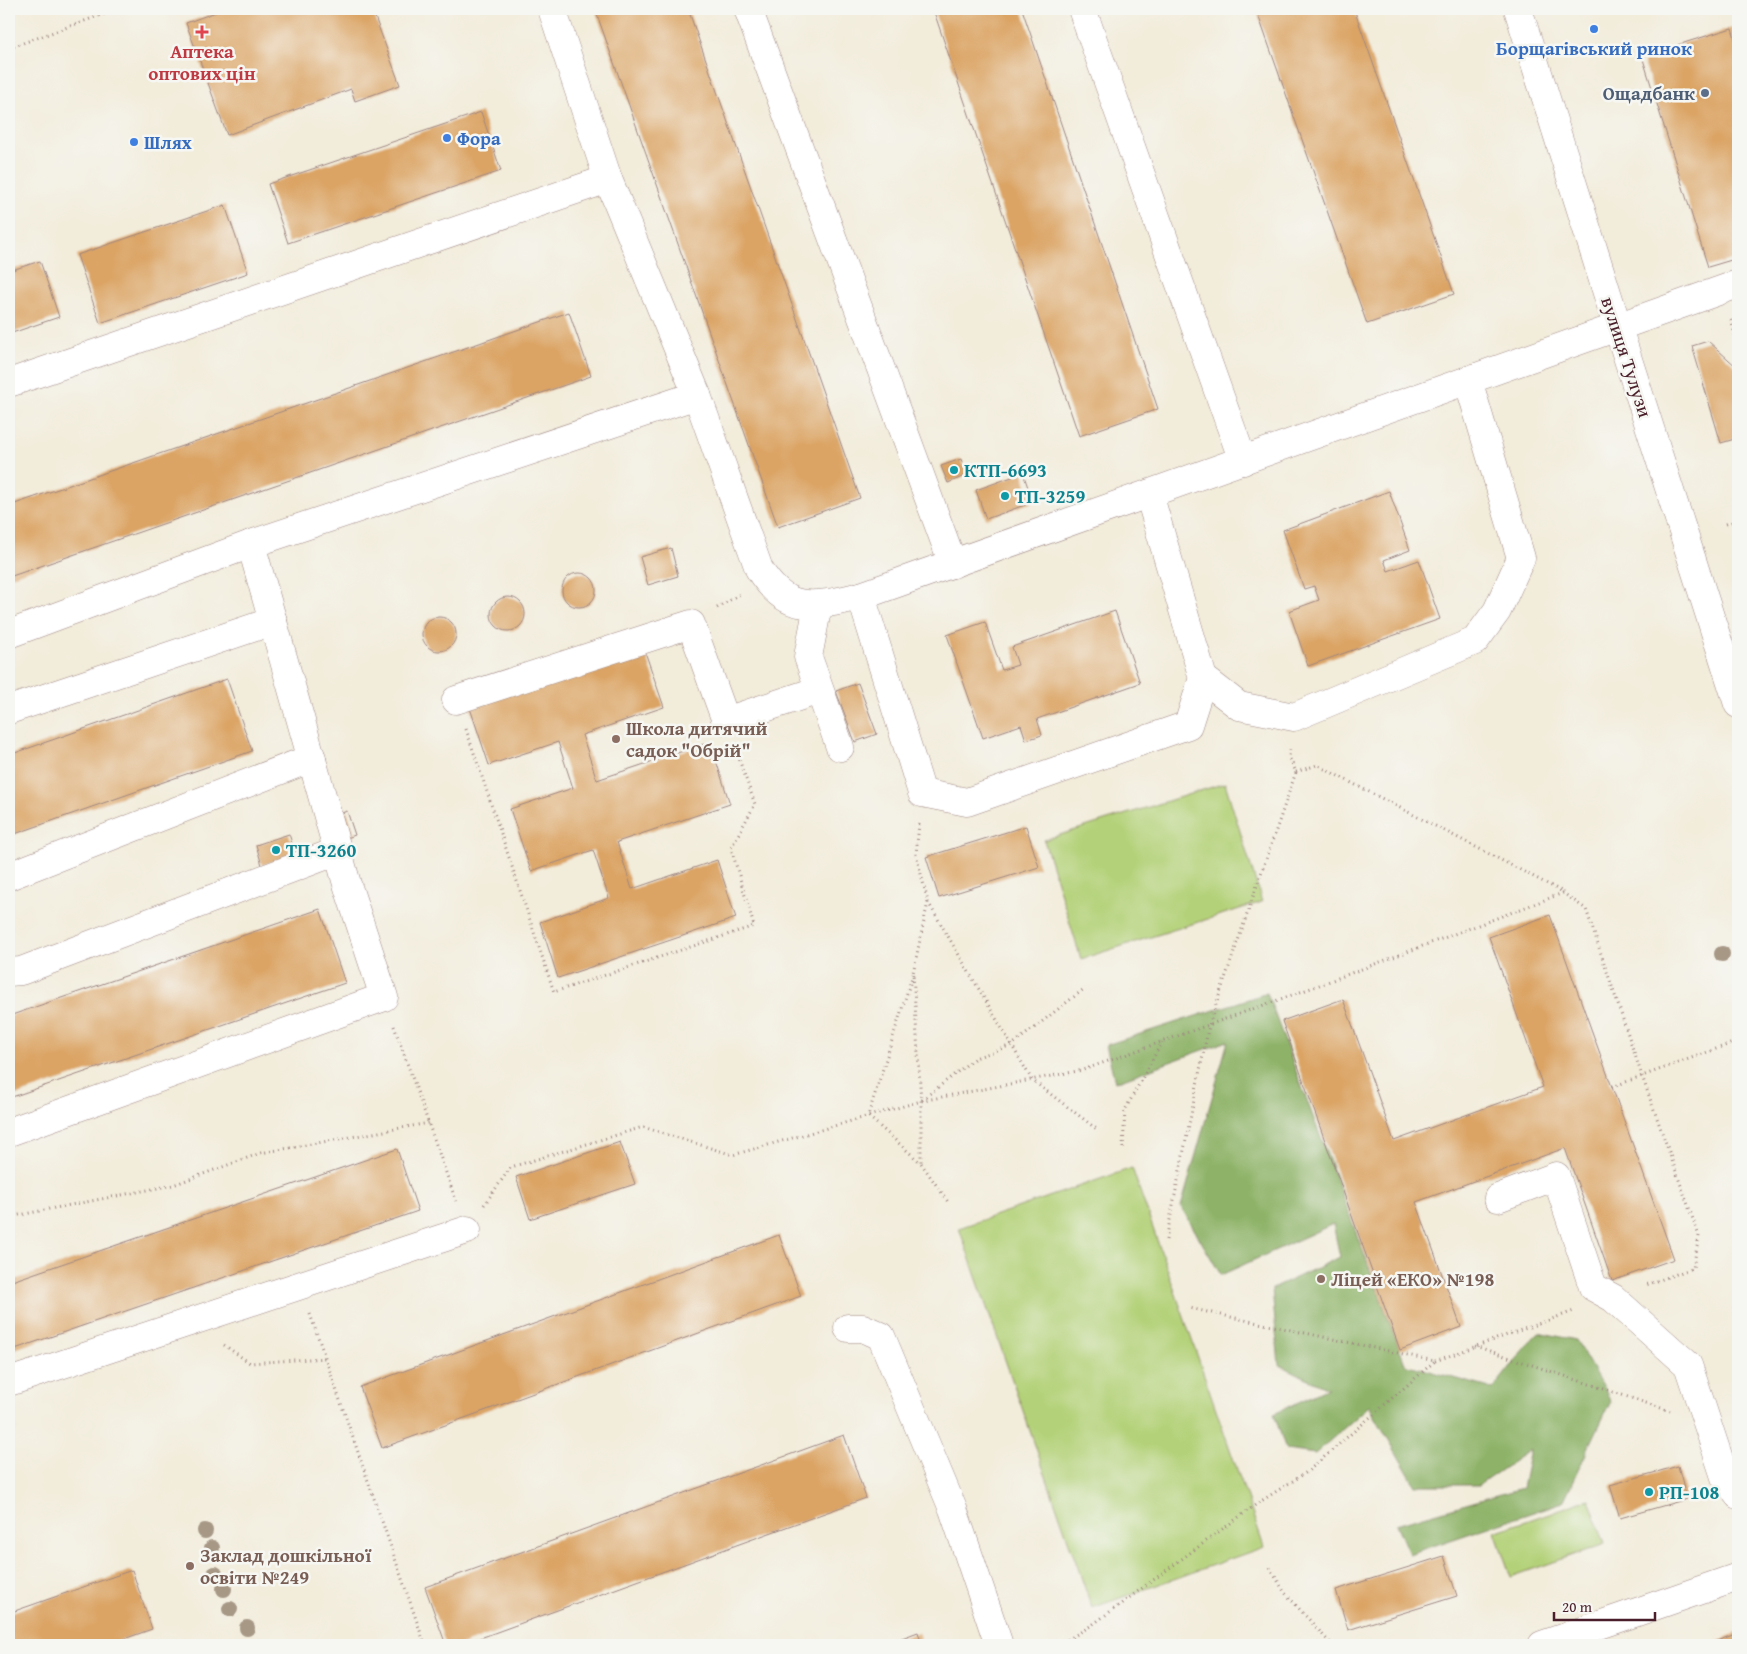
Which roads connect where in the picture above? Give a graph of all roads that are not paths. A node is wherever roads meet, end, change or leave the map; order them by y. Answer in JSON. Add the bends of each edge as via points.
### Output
{"nodes":[{"id":1,"x":552,"y":9,"type":"edge"},
{"id":2,"x":748,"y":9,"type":"edge"},
{"id":3,"x":1082,"y":9,"type":"edge"},
{"id":4,"x":1518,"y":9,"type":"edge"},
{"id":5,"x":608,"y":179,"type":"junction"},
{"id":6,"x":1738,"y":284,"type":"edge"},
{"id":7,"x":1618,"y":328,"type":"junction"},
{"id":8,"x":1468,"y":380,"type":"junction"},
{"id":9,"x":9,"y":383,"type":"edge"},
{"id":10,"x":697,"y":395,"type":"junction"},
{"id":11,"x":1243,"y":461,"type":"junction"},
{"id":12,"x":1149,"y":494,"type":"junction"},
{"id":13,"x":251,"y":544,"type":"junction"},
{"id":14,"x":953,"y":564,"type":"junction"},
{"id":15,"x":861,"y":596,"type":"junction"},
{"id":16,"x":818,"y":605,"type":"junction"},
{"id":17,"x":273,"y":621,"type":"junction"},
{"id":18,"x":9,"y":634,"type":"edge"},
{"id":19,"x":1203,"y":678,"type":"junction"},
{"id":20,"x":819,"y":690,"type":"junction"},
{"id":21,"x":456,"y":700,"type":"road end"},
{"id":22,"x":1738,"y":704,"type":"edge"},
{"id":23,"x":9,"y":710,"type":"edge"},
{"id":24,"x":840,"y":747,"type":"dead end"},
{"id":25,"x":312,"y":758,"type":"junction"},
{"id":26,"x":338,"y":851,"type":"junction"},
{"id":27,"x":9,"y":876,"type":"edge"},
{"id":28,"x":9,"y":972,"type":"edge"},
{"id":29,"x":9,"y":1132,"type":"edge"},
{"id":30,"x":1498,"y":1198,"type":"dead end"},
{"id":31,"x":467,"y":1230,"type":"road end"},
{"id":32,"x":848,"y":1328,"type":"dead end"},
{"id":33,"x":9,"y":1382,"type":"edge"},
{"id":34,"x":1738,"y":1495,"type":"edge"},
{"id":35,"x":1738,"y":1577,"type":"edge"},
{"id":36,"x":999,"y":1645,"type":"edge"},
{"id":37,"x":1542,"y":1645,"type":"edge"}],
"edges":[{"from":1,"to":5,"type":"street"},
{"from":2,"to":14,"type":"street"},
{"from":3,"to":11,"type":"street"},
{"from":4,"to":7,"type":"street","name":"вулиця Тулузи"},
{"from":5,"to":9,"type":"street"},
{"from":5,"to":10,"type":"street"},
{"from":6,"to":7,"type":"street"},
{"from":7,"to":8,"type":"street"},
{"from":7,"to":22,"type":"street","name":"вулиця Тулузи"},
{"from":8,"to":11,"type":"street"},
{"from":8,"to":19,"type":"street","via":[[1521,558],[1497,611],[1475,641],[1294,716],[1239,706]]},
{"from":10,"to":13,"type":"street"},
{"from":10,"to":16,"type":"street","via":[[759,569],[768,584],[790,601]]},
{"from":11,"to":12,"type":"street"},
{"from":12,"to":14,"type":"street"},
{"from":12,"to":19,"type":"street"},
{"from":13,"to":17,"type":"street"},
{"from":13,"to":18,"type":"street"},
{"from":14,"to":15,"type":"street"},
{"from":15,"to":16,"type":"street"},
{"from":15,"to":19,"type":"street","via":[[922,794],[967,802],[1188,725]]},
{"from":16,"to":20,"type":"street","via":[[808,657]]},
{"from":17,"to":23,"type":"street"},
{"from":17,"to":25,"type":"street"},
{"from":20,"to":21,"type":"street","via":[[726,721],[691,624]]},
{"from":20,"to":24,"type":"street"},
{"from":25,"to":26,"type":"street"},
{"from":25,"to":27,"type":"street"},
{"from":26,"to":28,"type":"street","via":[[21,971]]},
{"from":26,"to":29,"type":"street","via":[[384,997]]},
{"from":30,"to":34,"type":"street","via":[[1556,1176],[1593,1287],[1613,1298],[1688,1365],[1725,1477]]},
{"from":31,"to":33,"type":"street"},
{"from":32,"to":36,"type":"street","via":[[863,1328],[880,1336],[953,1509]]},
{"from":35,"to":37,"type":"street"}]}
